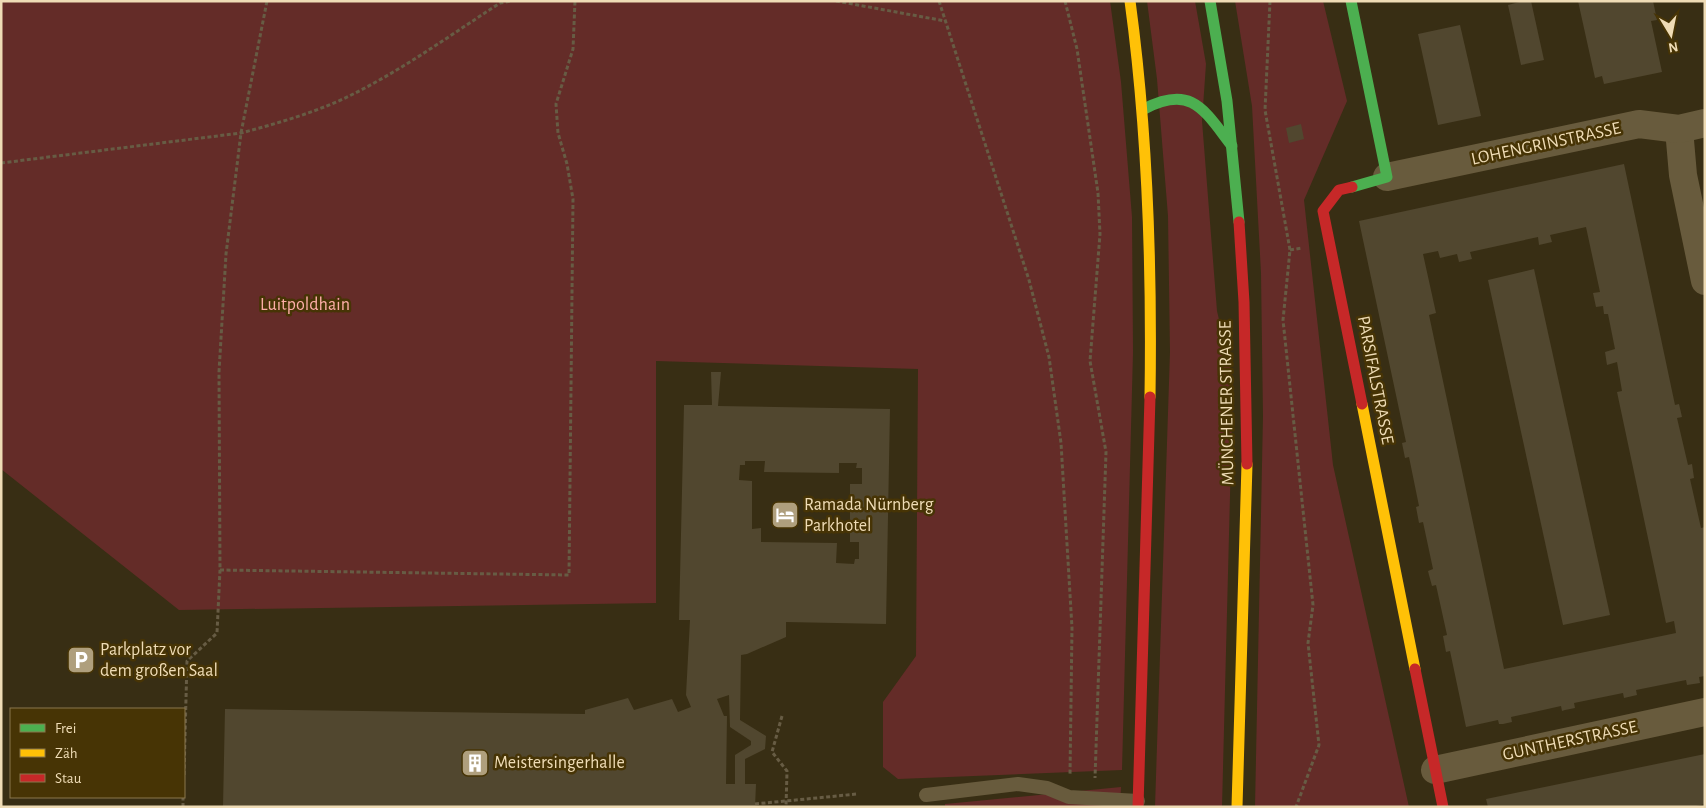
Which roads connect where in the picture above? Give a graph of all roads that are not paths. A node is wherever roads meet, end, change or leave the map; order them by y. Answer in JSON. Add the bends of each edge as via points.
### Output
{"nodes":[{"id":1,"x":1130,"y":1,"type":"edge"},
{"id":2,"x":1210,"y":1,"type":"edge"},
{"id":3,"x":1351,"y":1,"type":"edge"},
{"id":4,"x":1144,"y":109,"type":"junction"},
{"id":5,"x":1705,"y":123,"type":"edge"},
{"id":6,"x":1679,"y":129,"type":"junction"},
{"id":7,"x":1232,"y":146,"type":"junction"},
{"id":8,"x":1387,"y":178,"type":"junction"},
{"id":9,"x":1705,"y":281,"type":"edge"},
{"id":10,"x":1705,"y":712,"type":"edge"},
{"id":11,"x":1435,"y":770,"type":"junction"},
{"id":12,"x":926,"y":795,"type":"dead end"},
{"id":13,"x":1138,"y":804,"type":"edge"},
{"id":14,"x":1237,"y":807,"type":"edge"},
{"id":15,"x":1443,"y":807,"type":"edge"}],
"edges":[{"from":1,"to":4,"type":"main road"},
{"from":2,"to":7,"type":"main road","name":"MÜNCHENER STRASSE","via":[[1222,62]]},
{"from":3,"to":8,"type":"main road"},
{"from":4,"to":7,"type":"main road","via":[[1169,97],[1185,99],[1201,108]]},
{"from":4,"to":13,"type":"main road","via":[[1151,217],[1152,315]]},
{"from":5,"to":6,"type":"street","name":"LOHENGRINSTRASSE"},
{"from":6,"to":8,"type":"street","name":"LOHENGRINSTRASSE","via":[[1639,124]]},
{"from":6,"to":9,"type":"street","via":[[1683,175]]},
{"from":7,"to":14,"type":"main road","name":"MÜNCHENER STRASSE","via":[[1248,408]]},
{"from":8,"to":11,"type":"main road","name":"PARSIFALSTRASSE","via":[[1339,190],[1323,211]]},
{"from":10,"to":11,"type":"street","name":"GUNTHERSTRASSE"},
{"from":11,"to":15,"type":"main road","name":"PARSIFALSTRASSE"},
{"from":12,"to":13,"type":"lane","via":[[1018,784],[1047,788],[1069,796]]}]}
